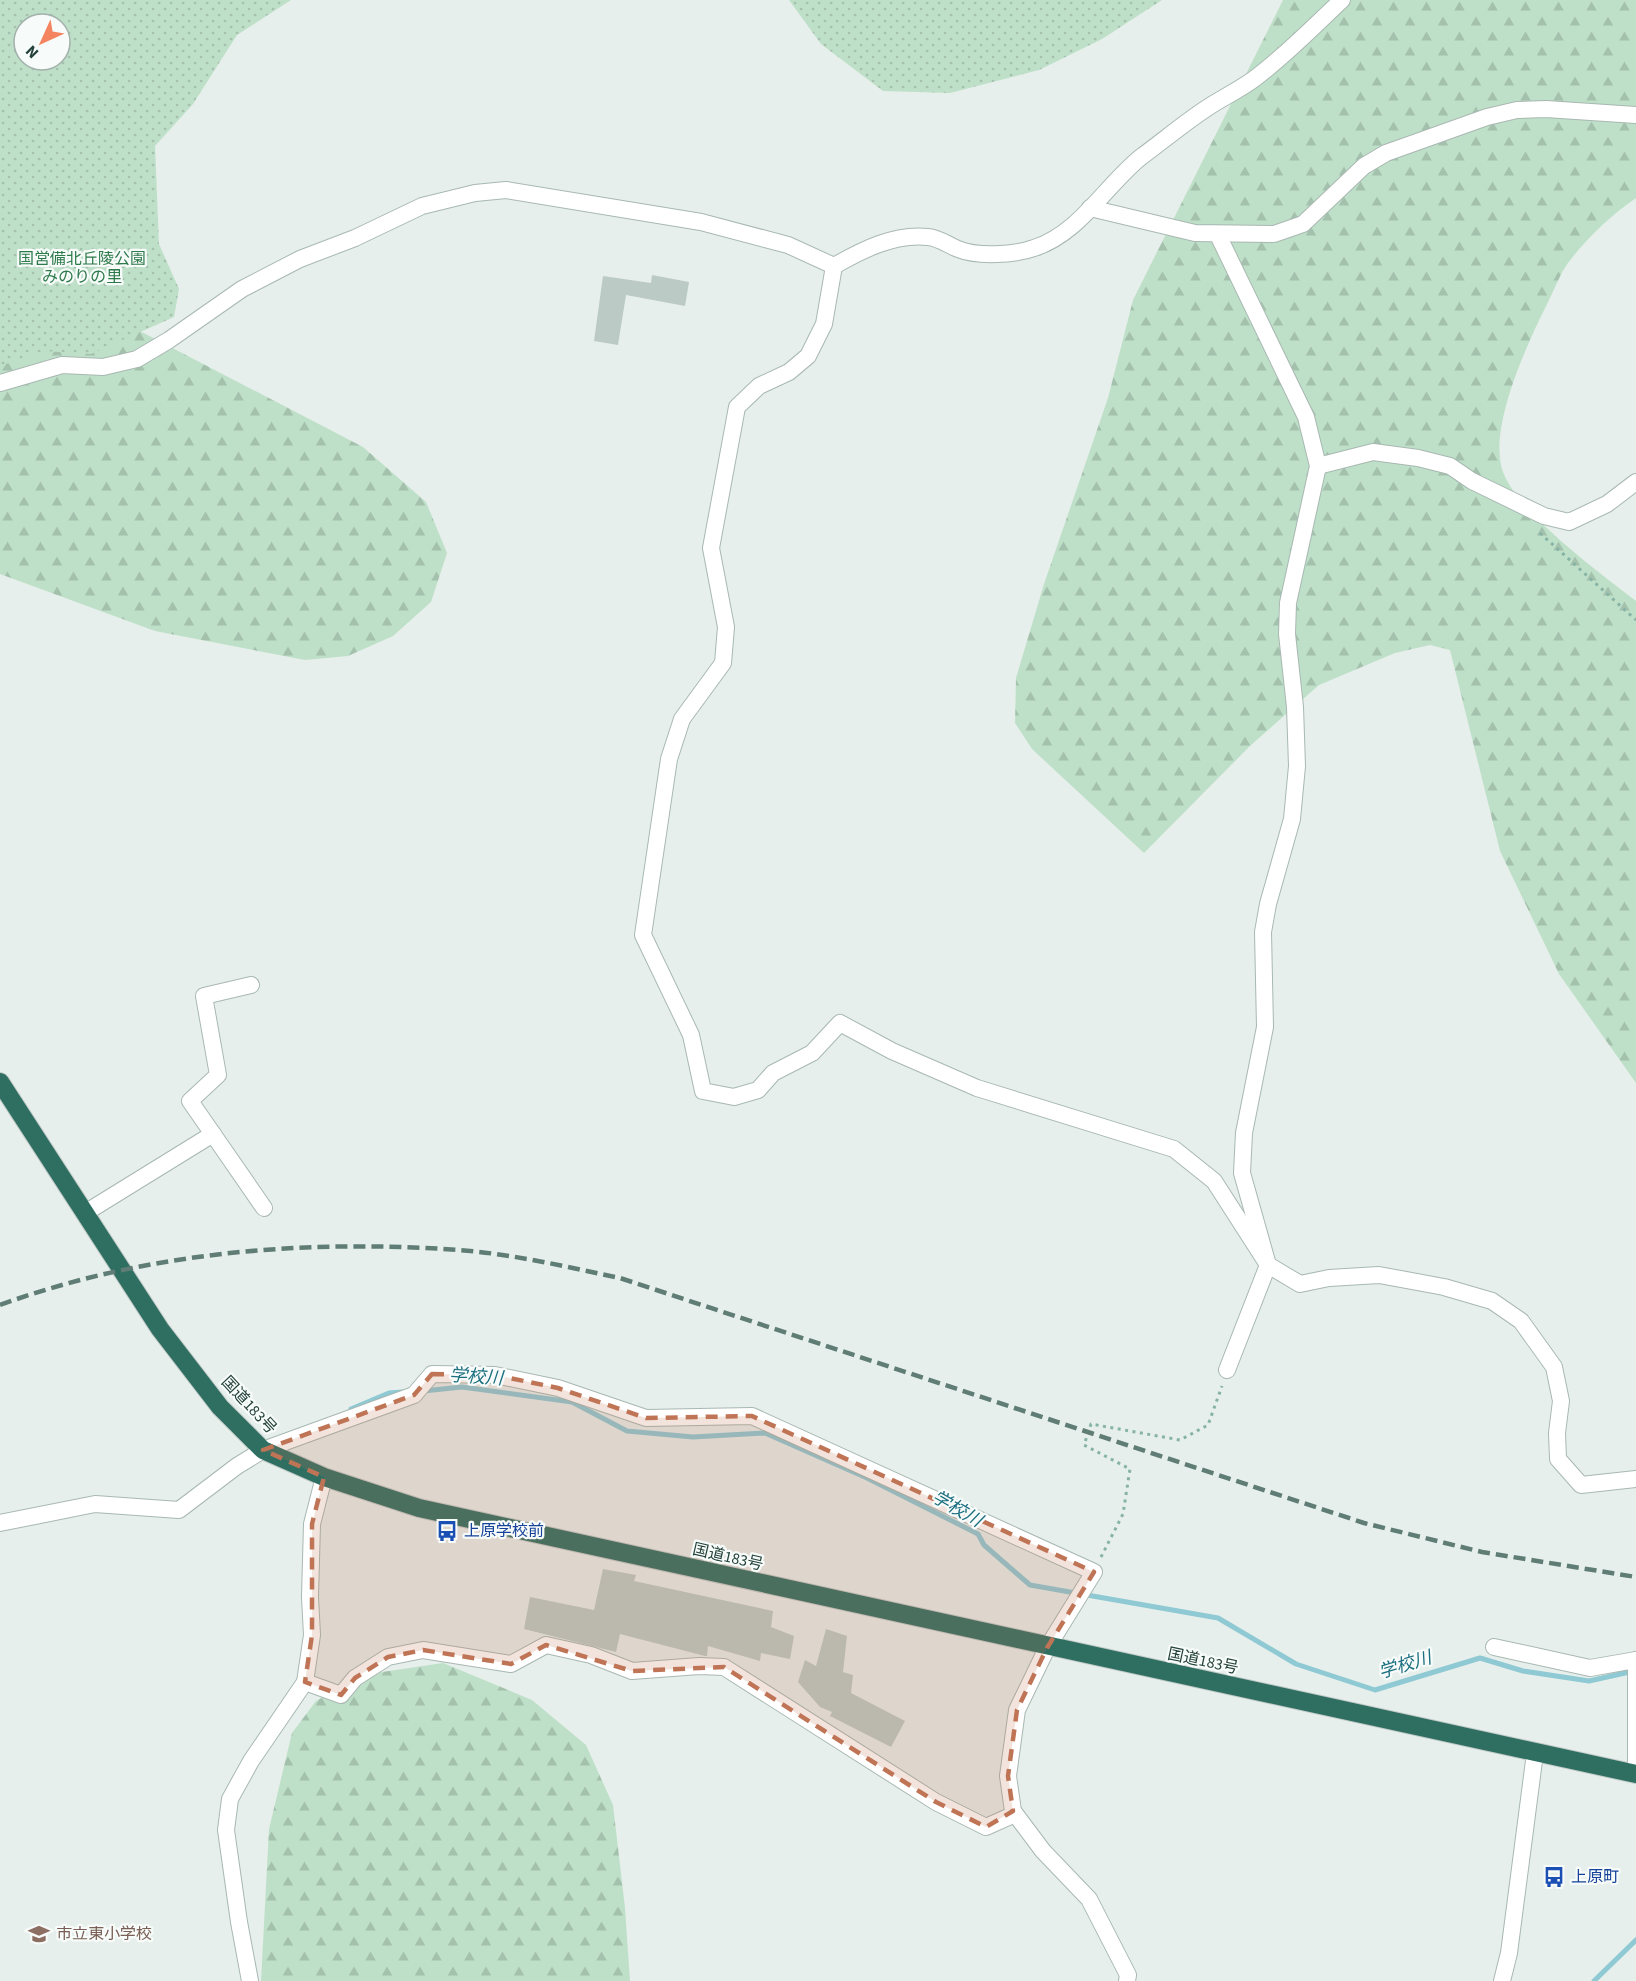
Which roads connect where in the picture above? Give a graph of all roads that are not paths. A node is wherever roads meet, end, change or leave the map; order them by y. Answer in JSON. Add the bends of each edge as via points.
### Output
{"nodes":[{"id":1,"x":1342,"y":0,"type":"edge"},
{"id":2,"x":1636,"y":115,"type":"edge"},
{"id":3,"x":1090,"y":208,"type":"junction"},
{"id":4,"x":1218,"y":235,"type":"junction"},
{"id":5,"x":834,"y":266,"type":"junction"},
{"id":6,"x":0,"y":383,"type":"edge"},
{"id":7,"x":1318,"y":466,"type":"junction"},
{"id":8,"x":1636,"y":482,"type":"edge"},
{"id":9,"x":251,"y":985,"type":"dead end"},
{"id":10,"x":0,"y":1082,"type":"edge"},
{"id":11,"x":213,"y":1134,"type":"junction"},
{"id":12,"x":264,"y":1208,"type":"dead end"},
{"id":13,"x":85,"y":1213,"type":"junction"},
{"id":14,"x":1268,"y":1265,"type":"junction"},
{"id":15,"x":1227,"y":1370,"type":"road end"},
{"id":16,"x":263,"y":1450,"type":"junction"},
{"id":17,"x":324,"y":1477,"type":"junction"},
{"id":18,"x":1636,"y":1479,"type":"edge"},
{"id":19,"x":0,"y":1522,"type":"edge"},
{"id":20,"x":1494,"y":1647,"type":"dead end"},
{"id":21,"x":1047,"y":1648,"type":"junction"},
{"id":22,"x":1636,"y":1660,"type":"edge"},
{"id":23,"x":305,"y":1682,"type":"junction"},
{"id":24,"x":1535,"y":1753,"type":"junction"},
{"id":25,"x":1636,"y":1774,"type":"edge"},
{"id":26,"x":1015,"y":1814,"type":"junction"},
{"id":27,"x":250,"y":1981,"type":"edge"},
{"id":28,"x":1127,"y":1981,"type":"edge"},
{"id":29,"x":1502,"y":1981,"type":"edge"}],
"edges":[{"from":1,"to":3,"type":"street","via":[[1252,81],[1206,108],[1119,176]]},
{"from":2,"to":4,"type":"street","via":[[1545,109],[1486,117],[1386,153],[1364,166],[1303,224],[1274,234]]},
{"from":3,"to":4,"type":"street"},
{"from":3,"to":5,"type":"street","via":[[1063,232],[1032,249],[978,253],[959,250],[930,237],[910,236],[859,252]]},
{"from":4,"to":7,"type":"street","via":[[1306,417]]},
{"from":5,"to":6,"type":"street","via":[[788,245],[700,222],[506,190],[475,193],[422,206],[300,259],[242,289],[137,359],[103,367],[62,365]]},
{"from":5,"to":14,"type":"street","via":[[824,324],[807,356],[789,372],[759,386],[737,407],[711,548],[726,627],[723,663],[682,719],[669,759],[643,935],[692,1035],[703,1090],[734,1097],[758,1090],[773,1073],[812,1053],[840,1023],[892,1051],[977,1088],[1174,1149],[1214,1181]]},
{"from":7,"to":8,"type":"street","via":[[1373,452],[1418,458],[1450,466],[1472,482],[1544,516],[1569,522],[1607,504]]},
{"from":7,"to":14,"type":"street","via":[[1288,603],[1297,766],[1292,819],[1263,932],[1265,1027],[1244,1133],[1242,1163]]},
{"from":9,"to":11,"type":"street","via":[[204,996],[218,1075],[190,1101]]},
{"from":10,"to":13,"type":"highway","name":"国道183号"},
{"from":11,"to":12,"type":"street"},
{"from":11,"to":13,"type":"street"},
{"from":13,"to":16,"type":"highway","name":"国道183号","via":[[160,1329],[220,1407]]},
{"from":14,"to":15,"type":"street"},
{"from":14,"to":18,"type":"street","via":[[1300,1284],[1379,1275],[1492,1301],[1521,1321],[1554,1367],[1561,1401],[1558,1459],[1581,1485]]},
{"from":16,"to":17,"type":"highway","name":"国道183号"},
{"from":16,"to":19,"type":"street","via":[[179,1510],[95,1504]]},
{"from":16,"to":21,"type":"street","via":[[414,1395],[432,1374],[495,1374],[558,1388],[646,1418],[753,1416],[1094,1572]]},
{"from":17,"to":21,"type":"highway","name":"国道183号","via":[[419,1508]]},
{"from":17,"to":23,"type":"street","via":[[312,1524],[312,1635]]},
{"from":20,"to":22,"type":"street","via":[[1590,1668]]},
{"from":21,"to":24,"type":"highway","name":"国道183号"},
{"from":21,"to":26,"type":"street","via":[[1017,1710],[1008,1776]]},
{"from":22,"to":25,"type":"street"},
{"from":23,"to":26,"type":"street","via":[[341,1695],[355,1678],[388,1657],[423,1650],[511,1664],[546,1645],[591,1655],[632,1671],[724,1666],[833,1739],[956,1812],[987,1827]]},
{"from":23,"to":27,"type":"street","via":[[230,1798],[226,1830]]},
{"from":24,"to":25,"type":"highway","name":"国道183号"},
{"from":24,"to":29,"type":"street"},
{"from":26,"to":28,"type":"street","via":[[1043,1851],[1089,1899],[1128,1975]]}]}
